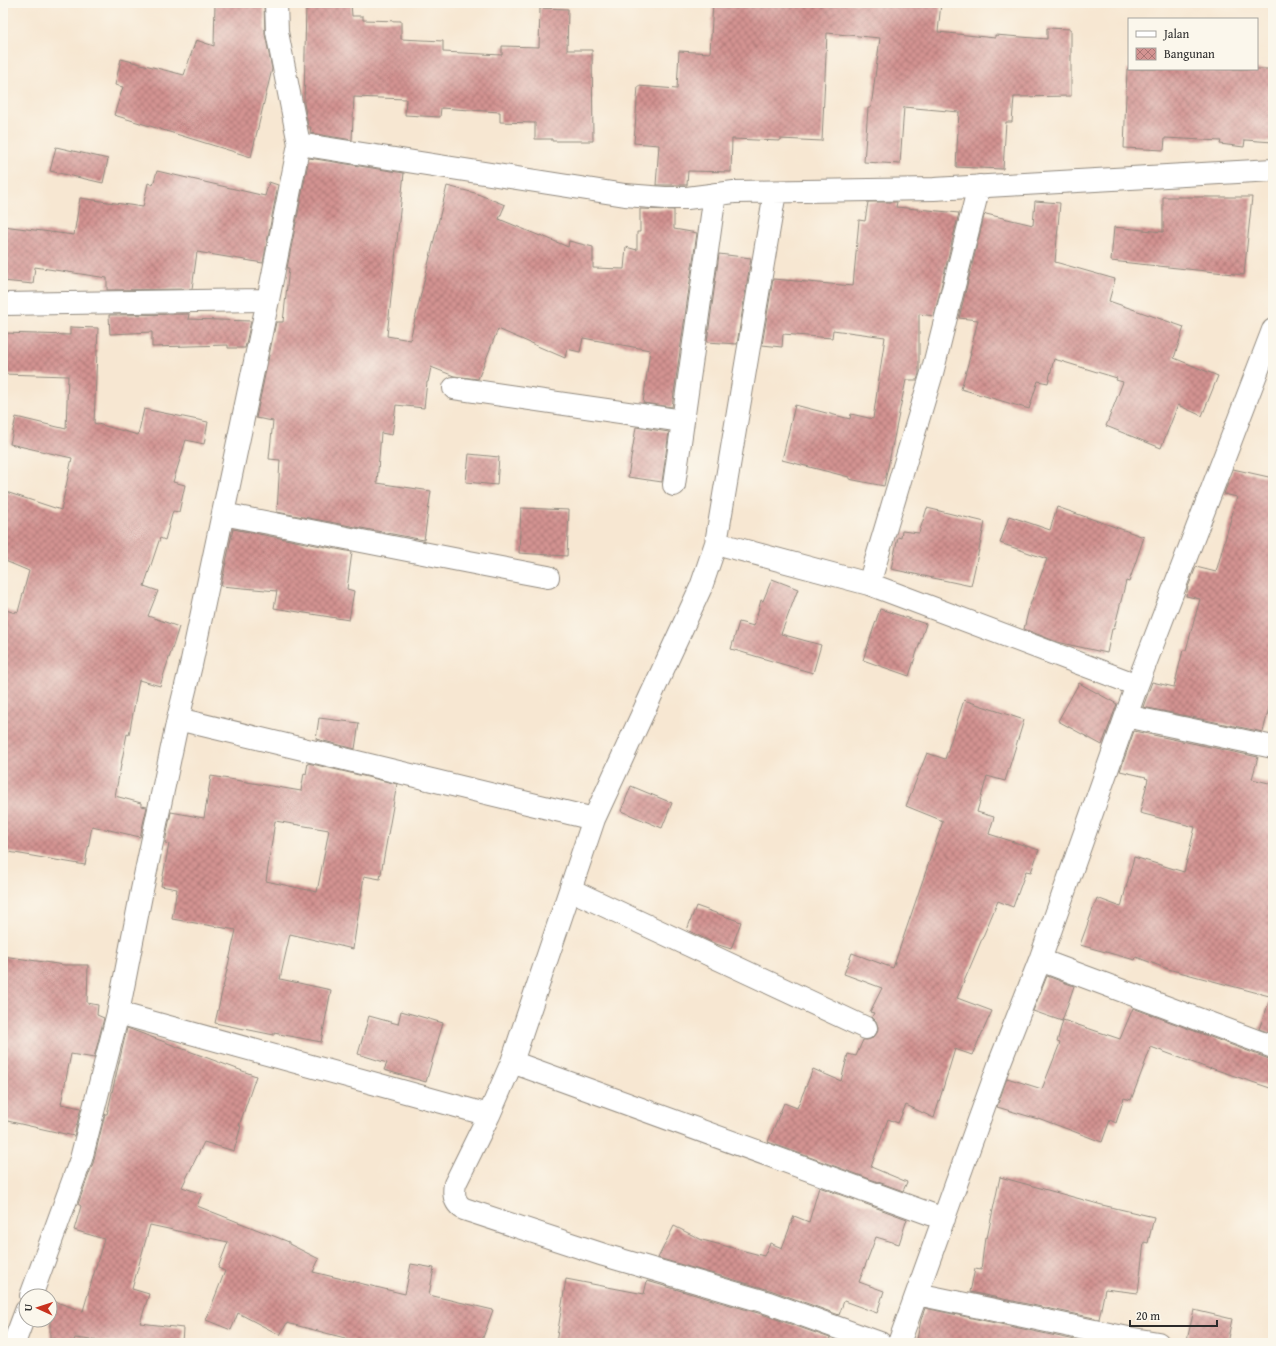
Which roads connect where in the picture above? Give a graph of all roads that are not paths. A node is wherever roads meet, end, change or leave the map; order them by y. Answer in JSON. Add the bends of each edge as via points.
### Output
{"nodes":[{"id":1,"x":276,"y":3,"type":"edge"},
{"id":2,"x":299,"y":144,"type":"junction"},
{"id":3,"x":1273,"y":170,"type":"edge"},
{"id":4,"x":978,"y":186,"type":"junction"},
{"id":5,"x":775,"y":192,"type":"junction"},
{"id":6,"x":716,"y":194,"type":"junction"},
{"id":7,"x":268,"y":300,"type":"junction"},
{"id":8,"x":3,"y":304,"type":"edge"},
{"id":9,"x":1273,"y":330,"type":"edge"},
{"id":10,"x":454,"y":388,"type":"dead end"},
{"id":11,"x":683,"y":422,"type":"junction"},
{"id":12,"x":674,"y":485,"type":"dead end"},
{"id":13,"x":223,"y":514,"type":"junction"},
{"id":14,"x":716,"y":543,"type":"junction"},
{"id":15,"x":548,"y":577,"type":"dead end"},
{"id":16,"x":869,"y":584,"type":"junction"},
{"id":17,"x":1137,"y":685,"type":"junction"},
{"id":18,"x":1126,"y":716,"type":"junction"},
{"id":19,"x":178,"y":719,"type":"junction"},
{"id":20,"x":1273,"y":747,"type":"edge"},
{"id":21,"x":594,"y":818,"type":"junction"},
{"id":22,"x":571,"y":890,"type":"junction"},
{"id":23,"x":1040,"y":960,"type":"junction"},
{"id":24,"x":118,"y":1013,"type":"junction"},
{"id":25,"x":866,"y":1028,"type":"dead end"},
{"id":26,"x":1273,"y":1047,"type":"edge"},
{"id":27,"x":512,"y":1062,"type":"junction"},
{"id":28,"x":489,"y":1115,"type":"junction"},
{"id":29,"x":944,"y":1219,"type":"junction"},
{"id":30,"x":34,"y":1288,"type":"edge"},
{"id":31,"x":917,"y":1294,"type":"junction"},
{"id":32,"x":20,"y":1328,"type":"edge"},
{"id":33,"x":14,"y":1343,"type":"edge"},
{"id":34,"x":880,"y":1343,"type":"edge"},
{"id":35,"x":900,"y":1343,"type":"edge"},
{"id":36,"x":1158,"y":1343,"type":"edge"}],
"edges":[{"from":1,"to":2,"type":"street","via":[[277,32]]},
{"from":2,"to":6,"type":"street","via":[[626,195],[687,198]]},
{"from":2,"to":7,"type":"street"},
{"from":3,"to":4,"type":"street"},
{"from":4,"to":5,"type":"street"},
{"from":4,"to":16,"type":"street","via":[[932,373]]},
{"from":5,"to":6,"type":"street"},
{"from":5,"to":14,"type":"street"},
{"from":6,"to":11,"type":"street"},
{"from":7,"to":8,"type":"street"},
{"from":7,"to":13,"type":"street"},
{"from":9,"to":17,"type":"street"},
{"from":10,"to":11,"type":"street"},
{"from":11,"to":12,"type":"street"},
{"from":13,"to":15,"type":"street"},
{"from":13,"to":19,"type":"street"},
{"from":14,"to":16,"type":"street"},
{"from":14,"to":21,"type":"street","via":[[701,587]]},
{"from":16,"to":17,"type":"street"},
{"from":17,"to":18,"type":"street"},
{"from":18,"to":20,"type":"street"},
{"from":18,"to":23,"type":"street"},
{"from":19,"to":21,"type":"street"},
{"from":19,"to":24,"type":"street"},
{"from":21,"to":22,"type":"street"},
{"from":22,"to":25,"type":"street"},
{"from":22,"to":27,"type":"street"},
{"from":23,"to":26,"type":"street"},
{"from":23,"to":29,"type":"street","via":[[1000,1062]]},
{"from":24,"to":28,"type":"street"},
{"from":24,"to":30,"type":"street","via":[[81,1159]]},
{"from":27,"to":28,"type":"street"},
{"from":27,"to":29,"type":"street"},
{"from":28,"to":34,"type":"street","via":[[455,1184],[455,1201],[464,1209],[769,1303]]},
{"from":29,"to":31,"type":"street"},
{"from":31,"to":35,"type":"street"},
{"from":31,"to":36,"type":"street"},
{"from":32,"to":33,"type":"street"}]}
